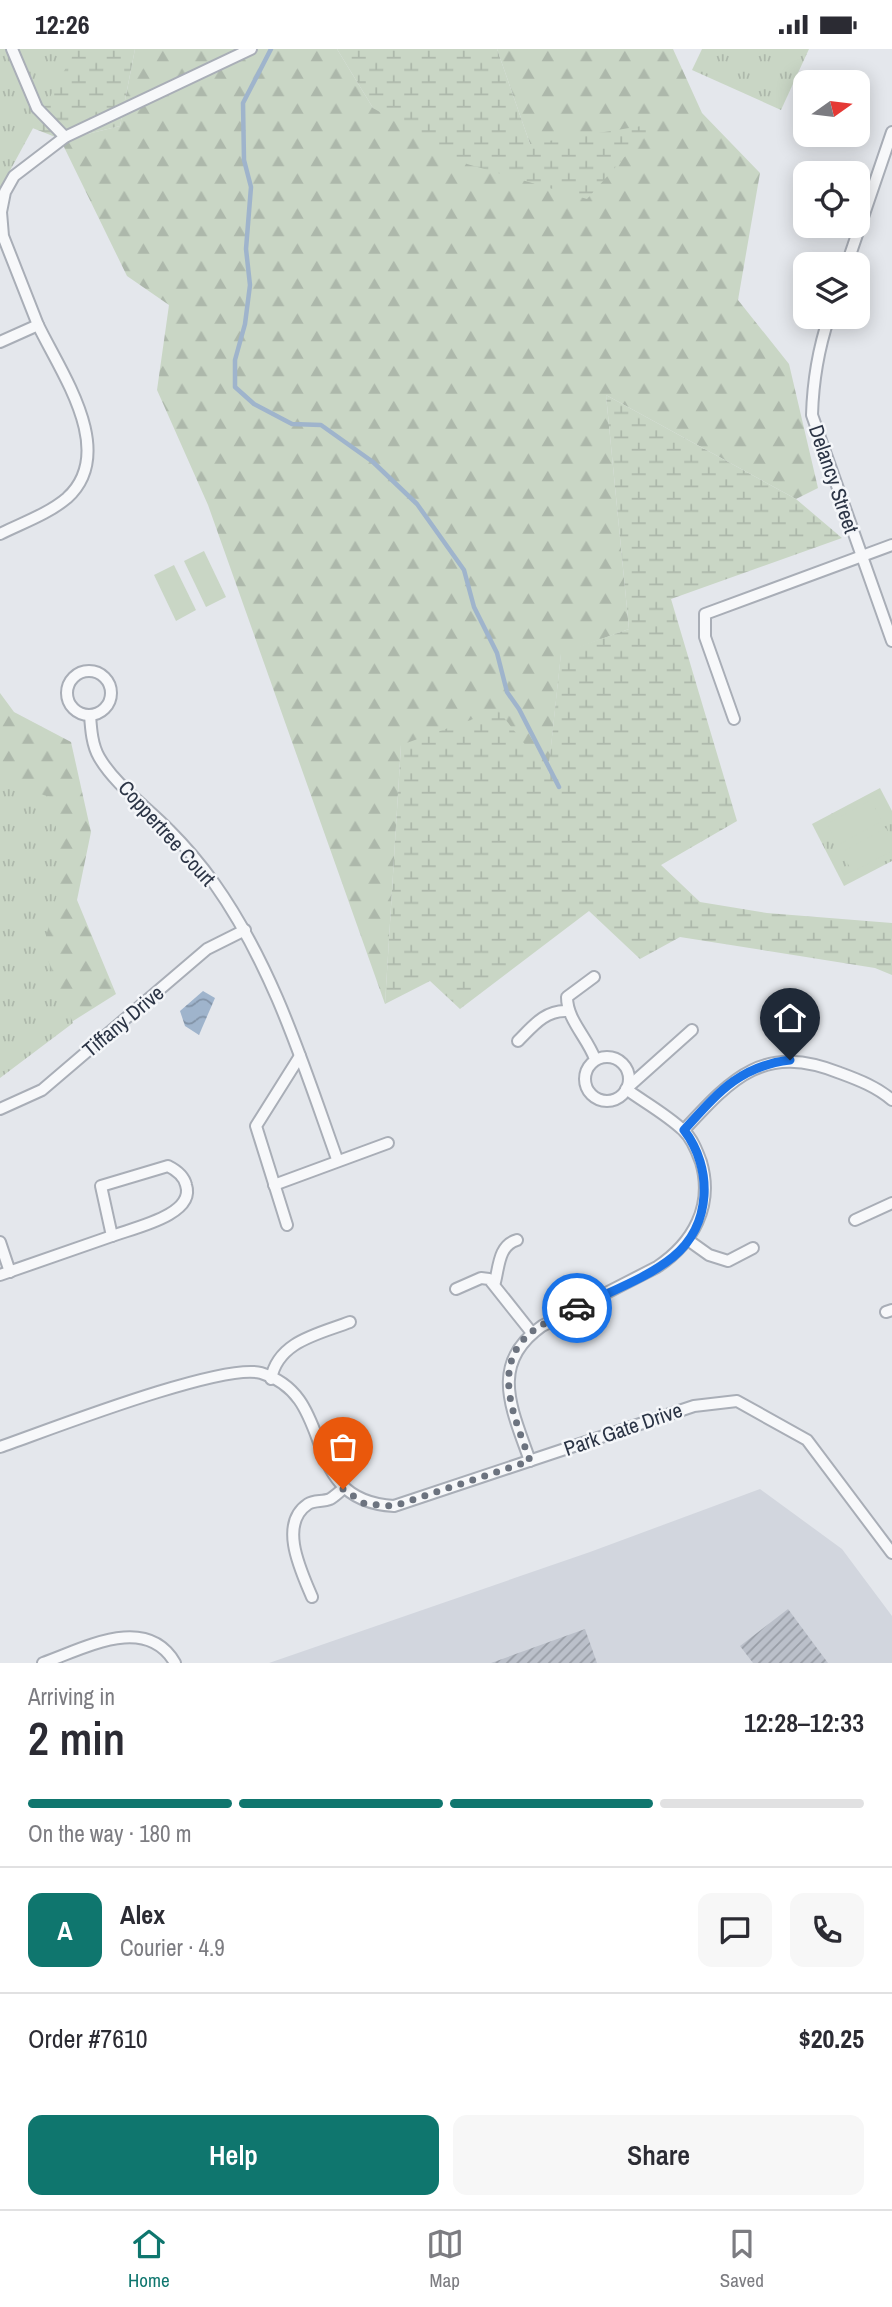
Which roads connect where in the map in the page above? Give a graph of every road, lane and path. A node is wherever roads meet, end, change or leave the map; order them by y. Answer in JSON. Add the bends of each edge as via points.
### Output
{"nodes":[{"id":1,"x":12,"y":49,"type":"edge"},
{"id":2,"x":251,"y":49,"type":"edge"},
{"id":3,"x":65,"y":137,"type":"junction"},
{"id":4,"x":891,"y":139,"type":"edge"},
{"id":5,"x":851,"y":252,"type":"edge"},
{"id":6,"x":38,"y":325,"type":"junction"},
{"id":7,"x":825,"y":329,"type":"edge"},
{"id":8,"x":0,"y":342,"type":"edge"},
{"id":9,"x":0,"y":534,"type":"edge"},
{"id":10,"x":892,"y":545,"type":"edge"},
{"id":11,"x":862,"y":558,"type":"junction"},
{"id":12,"x":892,"y":641,"type":"edge"},
{"id":13,"x":90,"y":715,"type":"junction"},
{"id":14,"x":734,"y":719,"type":"dead end"},
{"id":15,"x":245,"y":930,"type":"junction"},
{"id":16,"x":594,"y":977,"type":"dead end"},
{"id":17,"x":567,"y":1011,"type":"junction"},
{"id":18,"x":692,"y":1030,"type":"dead end"},
{"id":19,"x":518,"y":1041,"type":"dead end"},
{"id":20,"x":300,"y":1056,"type":"junction"},
{"id":21,"x":595,"y":1059,"type":"junction"},
{"id":22,"x":626,"y":1089,"type":"junction"},
{"id":23,"x":892,"y":1100,"type":"edge"},
{"id":24,"x":0,"y":1109,"type":"edge"},
{"id":25,"x":684,"y":1130,"type":"junction"},
{"id":26,"x":388,"y":1143,"type":"dead end"},
{"id":27,"x":337,"y":1159,"type":"junction"},
{"id":28,"x":274,"y":1185,"type":"junction"},
{"id":29,"x":892,"y":1203,"type":"edge"},
{"id":30,"x":855,"y":1220,"type":"dead end"},
{"id":31,"x":287,"y":1225,"type":"dead end"},
{"id":32,"x":112,"y":1236,"type":"junction"},
{"id":33,"x":517,"y":1240,"type":"dead end"},
{"id":34,"x":688,"y":1240,"type":"junction"},
{"id":35,"x":0,"y":1242,"type":"edge"},
{"id":36,"x":753,"y":1248,"type":"dead end"},
{"id":37,"x":5,"y":1274,"type":"edge"},
{"id":38,"x":495,"y":1282,"type":"junction"},
{"id":39,"x":456,"y":1289,"type":"dead end"},
{"id":40,"x":350,"y":1322,"type":"dead end"},
{"id":41,"x":532,"y":1333,"type":"junction"},
{"id":42,"x":271,"y":1379,"type":"junction"},
{"id":43,"x":0,"y":1447,"type":"edge"},
{"id":44,"x":530,"y":1461,"type":"junction"},
{"id":45,"x":343,"y":1489,"type":"junction"},
{"id":46,"x":892,"y":1553,"type":"edge"},
{"id":47,"x":312,"y":1597,"type":"dead end"},
{"id":48,"x":43,"y":1663,"type":"edge"},
{"id":49,"x":175,"y":1663,"type":"edge"}],
"edges":[{"from":1,"to":3,"type":"street","via":[[37,108]]},
{"from":2,"to":3,"type":"street"},
{"from":3,"to":6,"type":"street","via":[[14,177],[1,212],[3,236]]},
{"from":4,"to":5,"type":"street"},
{"from":6,"to":8,"type":"street"},
{"from":6,"to":9,"type":"street","via":[[83,421],[89,456],[85,472],[68,497]]},
{"from":7,"to":11,"type":"street","name":"Delancy Street","via":[[813,383],[812,415]]},
{"from":10,"to":11,"type":"street"},
{"from":11,"to":12,"type":"street","name":"Delancy Street"},
{"from":11,"to":14,"type":"street","via":[[705,614],[705,637]]},
{"from":13,"to":13,"type":"street","via":[[104,710],[111,689],[104,676],[90,670],[71,679],[66,693],[71,706]]},
{"from":13,"to":15,"type":"street","name":"Coppertree Court","via":[[99,757],[170,830],[213,881]]},
{"from":15,"to":20,"type":"street","name":"Coppertree Court","via":[[274,986]]},
{"from":15,"to":24,"type":"street","name":"Tiffany Drive","via":[[208,949],[42,1090]]},
{"from":16,"to":17,"type":"street","via":[[567,997]]},
{"from":17,"to":19,"type":"street","via":[[545,1016]]},
{"from":17,"to":21,"type":"street"},
{"from":18,"to":22,"type":"street"},
{"from":20,"to":27,"type":"street","name":"Coppertree Court"},
{"from":20,"to":28,"type":"street","via":[[256,1126]]},
{"from":21,"to":22,"type":"street","via":[[609,1056],[622,1062],[629,1075]]},
{"from":21,"to":22,"type":"street","via":[[585,1078],[589,1092],[608,1101]]},
{"from":22,"to":25,"type":"street"},
{"from":23,"to":25,"type":"street","via":[[821,1065],[790,1060],[765,1063],[719,1092]]},
{"from":25,"to":34,"type":"street","via":[[698,1154],[705,1191],[703,1209]]},
{"from":26,"to":27,"type":"street"},
{"from":27,"to":28,"type":"street"},
{"from":28,"to":31,"type":"street"},
{"from":29,"to":30,"type":"street"},
{"from":32,"to":32,"type":"street","via":[[178,1211],[187,1199],[184,1178],[168,1166],[101,1186]]},
{"from":32,"to":37,"type":"street"},
{"from":33,"to":38,"type":"street","via":[[500,1254]]},
{"from":34,"to":36,"type":"street","via":[[727,1262]]},
{"from":34,"to":41,"type":"street","via":[[657,1267]]},
{"from":35,"to":37,"type":"street"},
{"from":38,"to":39,"type":"street","via":[[481,1278]]},
{"from":38,"to":41,"type":"street"},
{"from":40,"to":42,"type":"street","via":[[296,1341],[274,1367]]},
{"from":41,"to":44,"type":"street","via":[[513,1356],[507,1374]]},
{"from":42,"to":43,"type":"street","via":[[260,1373],[239,1372],[168,1389]]},
{"from":42,"to":45,"type":"street","via":[[294,1393],[304,1407]]},
{"from":44,"to":45,"type":"street","name":"Park Gate Drive","via":[[394,1506],[365,1504]]},
{"from":44,"to":46,"type":"street","name":"Park Gate Drive","via":[[694,1406],[737,1401],[807,1440]]},
{"from":45,"to":47,"type":"street","via":[[328,1500],[310,1502],[292,1528]]},
{"from":48,"to":49,"type":"street","via":[[126,1636],[150,1640]]}]}
